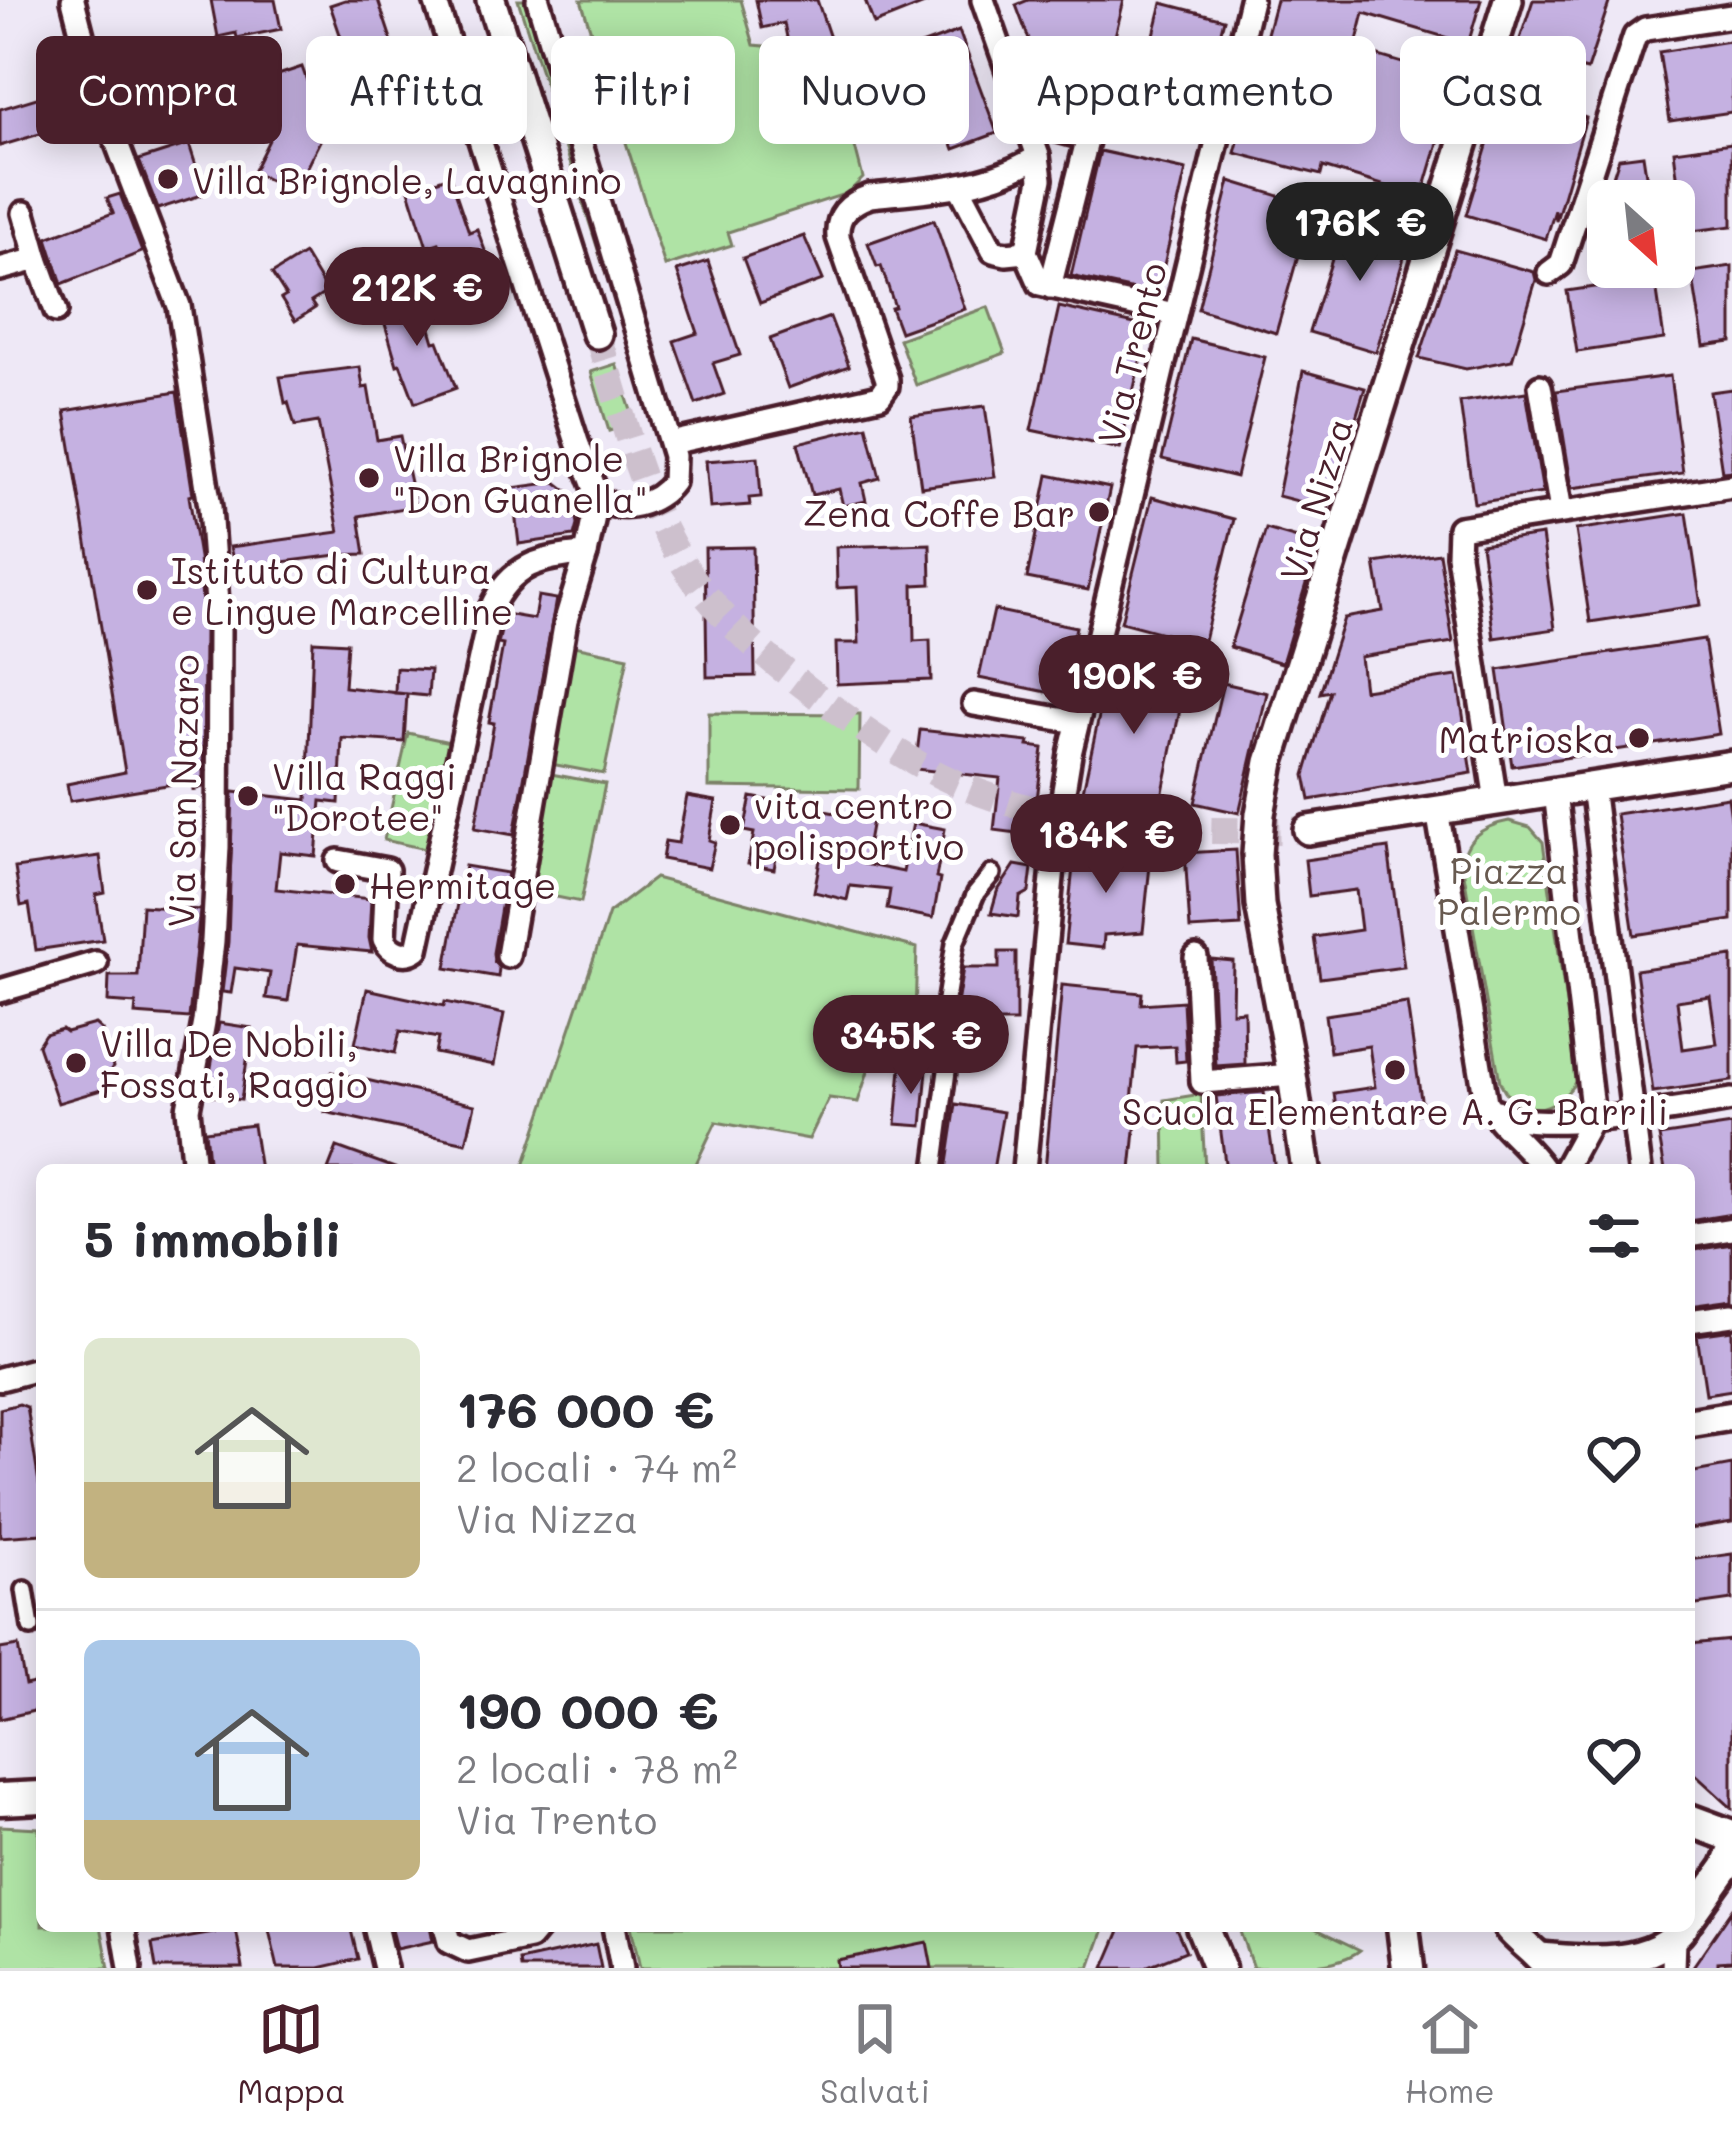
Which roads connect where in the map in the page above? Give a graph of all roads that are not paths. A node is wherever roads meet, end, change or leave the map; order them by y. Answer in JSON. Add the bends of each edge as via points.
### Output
{"nodes":[{"id":1,"x":73,"y":0,"type":"edge"},
{"id":2,"x":435,"y":0,"type":"edge"},
{"id":3,"x":491,"y":0,"type":"edge"},
{"id":4,"x":538,"y":0,"type":"edge"},
{"id":5,"x":983,"y":0,"type":"edge"},
{"id":6,"x":1249,"y":0,"type":"edge"},
{"id":7,"x":1508,"y":0,"type":"edge"},
{"id":8,"x":1732,"y":16,"type":"edge"},
{"id":9,"x":996,"y":36,"type":"edge"},
{"id":10,"x":1034,"y":144,"type":"edge"},
{"id":11,"x":1087,"y":144,"type":"edge"},
{"id":12,"x":1038,"y":156,"type":"junction"},
{"id":13,"x":959,"y":186,"type":"junction"},
{"id":14,"x":24,"y":213,"type":"dead end"},
{"id":15,"x":1016,"y":253,"type":"junction"},
{"id":16,"x":37,"y":259,"type":"junction"},
{"id":17,"x":0,"y":269,"type":"edge"},
{"id":18,"x":1549,"y":274,"type":"dead end"},
{"id":19,"x":1050,"y":286,"type":"junction"},
{"id":20,"x":56,"y":311,"type":"dead end"},
{"id":21,"x":1174,"y":314,"type":"junction"},
{"id":22,"x":597,"y":334,"type":"tunnel mouth"},
{"id":23,"x":1540,"y":386,"type":"dead end"},
{"id":24,"x":671,"y":443,"type":"junction"},
{"id":25,"x":1732,"y":486,"type":"edge"},
{"id":26,"x":598,"y":497,"type":"junction"},
{"id":27,"x":1561,"y":511,"type":"junction"},
{"id":28,"x":586,"y":554,"type":"junction"},
{"id":29,"x":974,"y":704,"type":"dead end"},
{"id":30,"x":1077,"y":722,"type":"junction"},
{"id":31,"x":1732,"y":765,"type":"edge"},
{"id":32,"x":1592,"y":786,"type":"junction"},
{"id":33,"x":1555,"y":792,"type":"junction"},
{"id":34,"x":1496,"y":801,"type":"junction"},
{"id":35,"x":1437,"y":810,"type":"junction"},
{"id":36,"x":1308,"y":830,"type":"tunnel mouth"},
{"id":37,"x":338,"y":861,"type":"dead end"},
{"id":38,"x":992,"y":874,"type":"dead end"},
{"id":39,"x":508,"y":956,"type":"dead end"},
{"id":40,"x":1196,"y":957,"type":"dead end"},
{"id":41,"x":96,"y":963,"type":"dead end"},
{"id":42,"x":0,"y":991,"type":"edge"},
{"id":43,"x":1292,"y":1075,"type":"junction"},
{"id":44,"x":1732,"y":1100,"type":"edge"},
{"id":45,"x":1486,"y":1102,"type":"junction"},
{"id":46,"x":1632,"y":1114,"type":"junction"},
{"id":47,"x":1593,"y":1117,"type":"junction"},
{"id":48,"x":192,"y":1159,"type":"edge"},
{"id":49,"x":935,"y":1164,"type":"edge"},
{"id":50,"x":1025,"y":1164,"type":"edge"},
{"id":51,"x":1305,"y":1164,"type":"edge"},
{"id":52,"x":1540,"y":1164,"type":"edge"},
{"id":53,"x":1567,"y":1164,"type":"edge"},
{"id":54,"x":1639,"y":1164,"type":"edge"},
{"id":55,"x":1732,"y":1229,"type":"edge"},
{"id":56,"x":1695,"y":1235,"type":"edge"},
{"id":57,"x":1732,"y":1315,"type":"edge"},
{"id":58,"x":1695,"y":1321,"type":"edge"},
{"id":59,"x":36,"y":1370,"type":"edge"},
{"id":60,"x":0,"y":1379,"type":"edge"},
{"id":61,"x":1732,"y":1416,"type":"edge"},
{"id":62,"x":1695,"y":1422,"type":"edge"},
{"id":63,"x":25,"y":1589,"type":"dead end"},
{"id":64,"x":31,"y":1627,"type":"dead end"},
{"id":65,"x":36,"y":1797,"type":"edge"},
{"id":66,"x":0,"y":1799,"type":"edge"},
{"id":67,"x":1695,"y":1822,"type":"edge"},
{"id":68,"x":1732,"y":1836,"type":"edge"},
{"id":69,"x":1732,"y":1852,"type":"edge"},
{"id":70,"x":1695,"y":1915,"type":"edge"},
{"id":71,"x":124,"y":1932,"type":"edge"},
{"id":72,"x":376,"y":1932,"type":"edge"},
{"id":73,"x":447,"y":1932,"type":"edge"},
{"id":74,"x":535,"y":1932,"type":"edge"},
{"id":75,"x":615,"y":1932,"type":"edge"},
{"id":76,"x":1204,"y":1932,"type":"edge"},
{"id":77,"x":1404,"y":1932,"type":"edge"},
{"id":78,"x":1512,"y":1932,"type":"edge"},
{"id":79,"x":1680,"y":1938,"type":"edge"},
{"id":80,"x":1544,"y":1962,"type":"edge"},
{"id":81,"x":130,"y":1968,"type":"edge"},
{"id":82,"x":385,"y":1968,"type":"edge"},
{"id":83,"x":622,"y":1968,"type":"edge"},
{"id":84,"x":1219,"y":1968,"type":"edge"},
{"id":85,"x":1408,"y":1968,"type":"edge"}],
"edges":[{"from":1,"to":48,"type":"street","name":"Via San Nazaro","via":[[95,86],[179,306],[210,507],[219,631],[218,847],[204,1022],[188,1108]]},
{"from":2,"to":26,"type":"street"},
{"from":3,"to":22,"type":"street"},
{"from":4,"to":24,"type":"street"},
{"from":5,"to":9,"type":"street"},
{"from":6,"to":21,"type":"street","name":"Via Trento"},
{"from":7,"to":43,"type":"street","name":"Via Nizza","via":[[1259,814],[1260,905]]},
{"from":8,"to":18,"type":"street","via":[[1635,36],[1561,264]]},
{"from":10,"to":12,"type":"street"},
{"from":11,"to":19,"type":"street"},
{"from":12,"to":13,"type":"street"},
{"from":12,"to":15,"type":"street","via":[[1041,178]]},
{"from":13,"to":15,"type":"street","via":[[993,251]]},
{"from":13,"to":24,"type":"street","via":[[870,196],[848,206],[838,222],[887,379],[880,396]]},
{"from":14,"to":16,"type":"street"},
{"from":15,"to":19,"type":"street"},
{"from":16,"to":17,"type":"street"},
{"from":16,"to":20,"type":"street"},
{"from":19,"to":21,"type":"street"},
{"from":21,"to":30,"type":"street","name":"Via Trento"},
{"from":23,"to":27,"type":"street"},
{"from":24,"to":26,"type":"street","via":[[675,474],[664,494],[616,506]]},
{"from":25,"to":27,"type":"street"},
{"from":26,"to":28,"type":"street"},
{"from":27,"to":34,"type":"street","via":[[1459,528]]},
{"from":28,"to":37,"type":"street","via":[[529,565],[490,608],[417,949],[398,952],[384,939],[387,870]]},
{"from":28,"to":39,"type":"street","via":[[566,620]]},
{"from":29,"to":30,"type":"street"},
{"from":30,"to":50,"type":"street","name":"Via Trento","via":[[1055,846]]},
{"from":31,"to":32,"type":"street"},
{"from":32,"to":33,"type":"street"},
{"from":32,"to":46,"type":"street"},
{"from":33,"to":34,"type":"street"},
{"from":33,"to":47,"type":"street"},
{"from":34,"to":35,"type":"street"},
{"from":35,"to":36,"type":"street"},
{"from":35,"to":45,"type":"street"},
{"from":38,"to":49,"type":"street","via":[[952,955]]},
{"from":40,"to":43,"type":"street","via":[[1202,1082]]},
{"from":41,"to":42,"type":"street"},
{"from":43,"to":51,"type":"street","name":"Via Nizza"},
{"from":44,"to":46,"type":"street"},
{"from":45,"to":47,"type":"street","via":[[1528,1121]]},
{"from":45,"to":52,"type":"street"},
{"from":46,"to":47,"type":"street"},
{"from":46,"to":54,"type":"street"},
{"from":47,"to":53,"type":"street"},
{"from":55,"to":56,"type":"street"},
{"from":57,"to":58,"type":"street"},
{"from":59,"to":60,"type":"street"},
{"from":61,"to":62,"type":"street"},
{"from":63,"to":64,"type":"street"},
{"from":65,"to":66,"type":"main road"},
{"from":67,"to":68,"type":"main road"},
{"from":69,"to":70,"type":"street"},
{"from":71,"to":81,"type":"street"},
{"from":72,"to":82,"type":"street"},
{"from":73,"to":74,"type":"street","via":[[468,1952]]},
{"from":75,"to":83,"type":"street"},
{"from":76,"to":84,"type":"main road"},
{"from":77,"to":85,"type":"main road"},
{"from":78,"to":80,"type":"street"},
{"from":79,"to":80,"type":"street","via":[[1652,1952]]}]}
